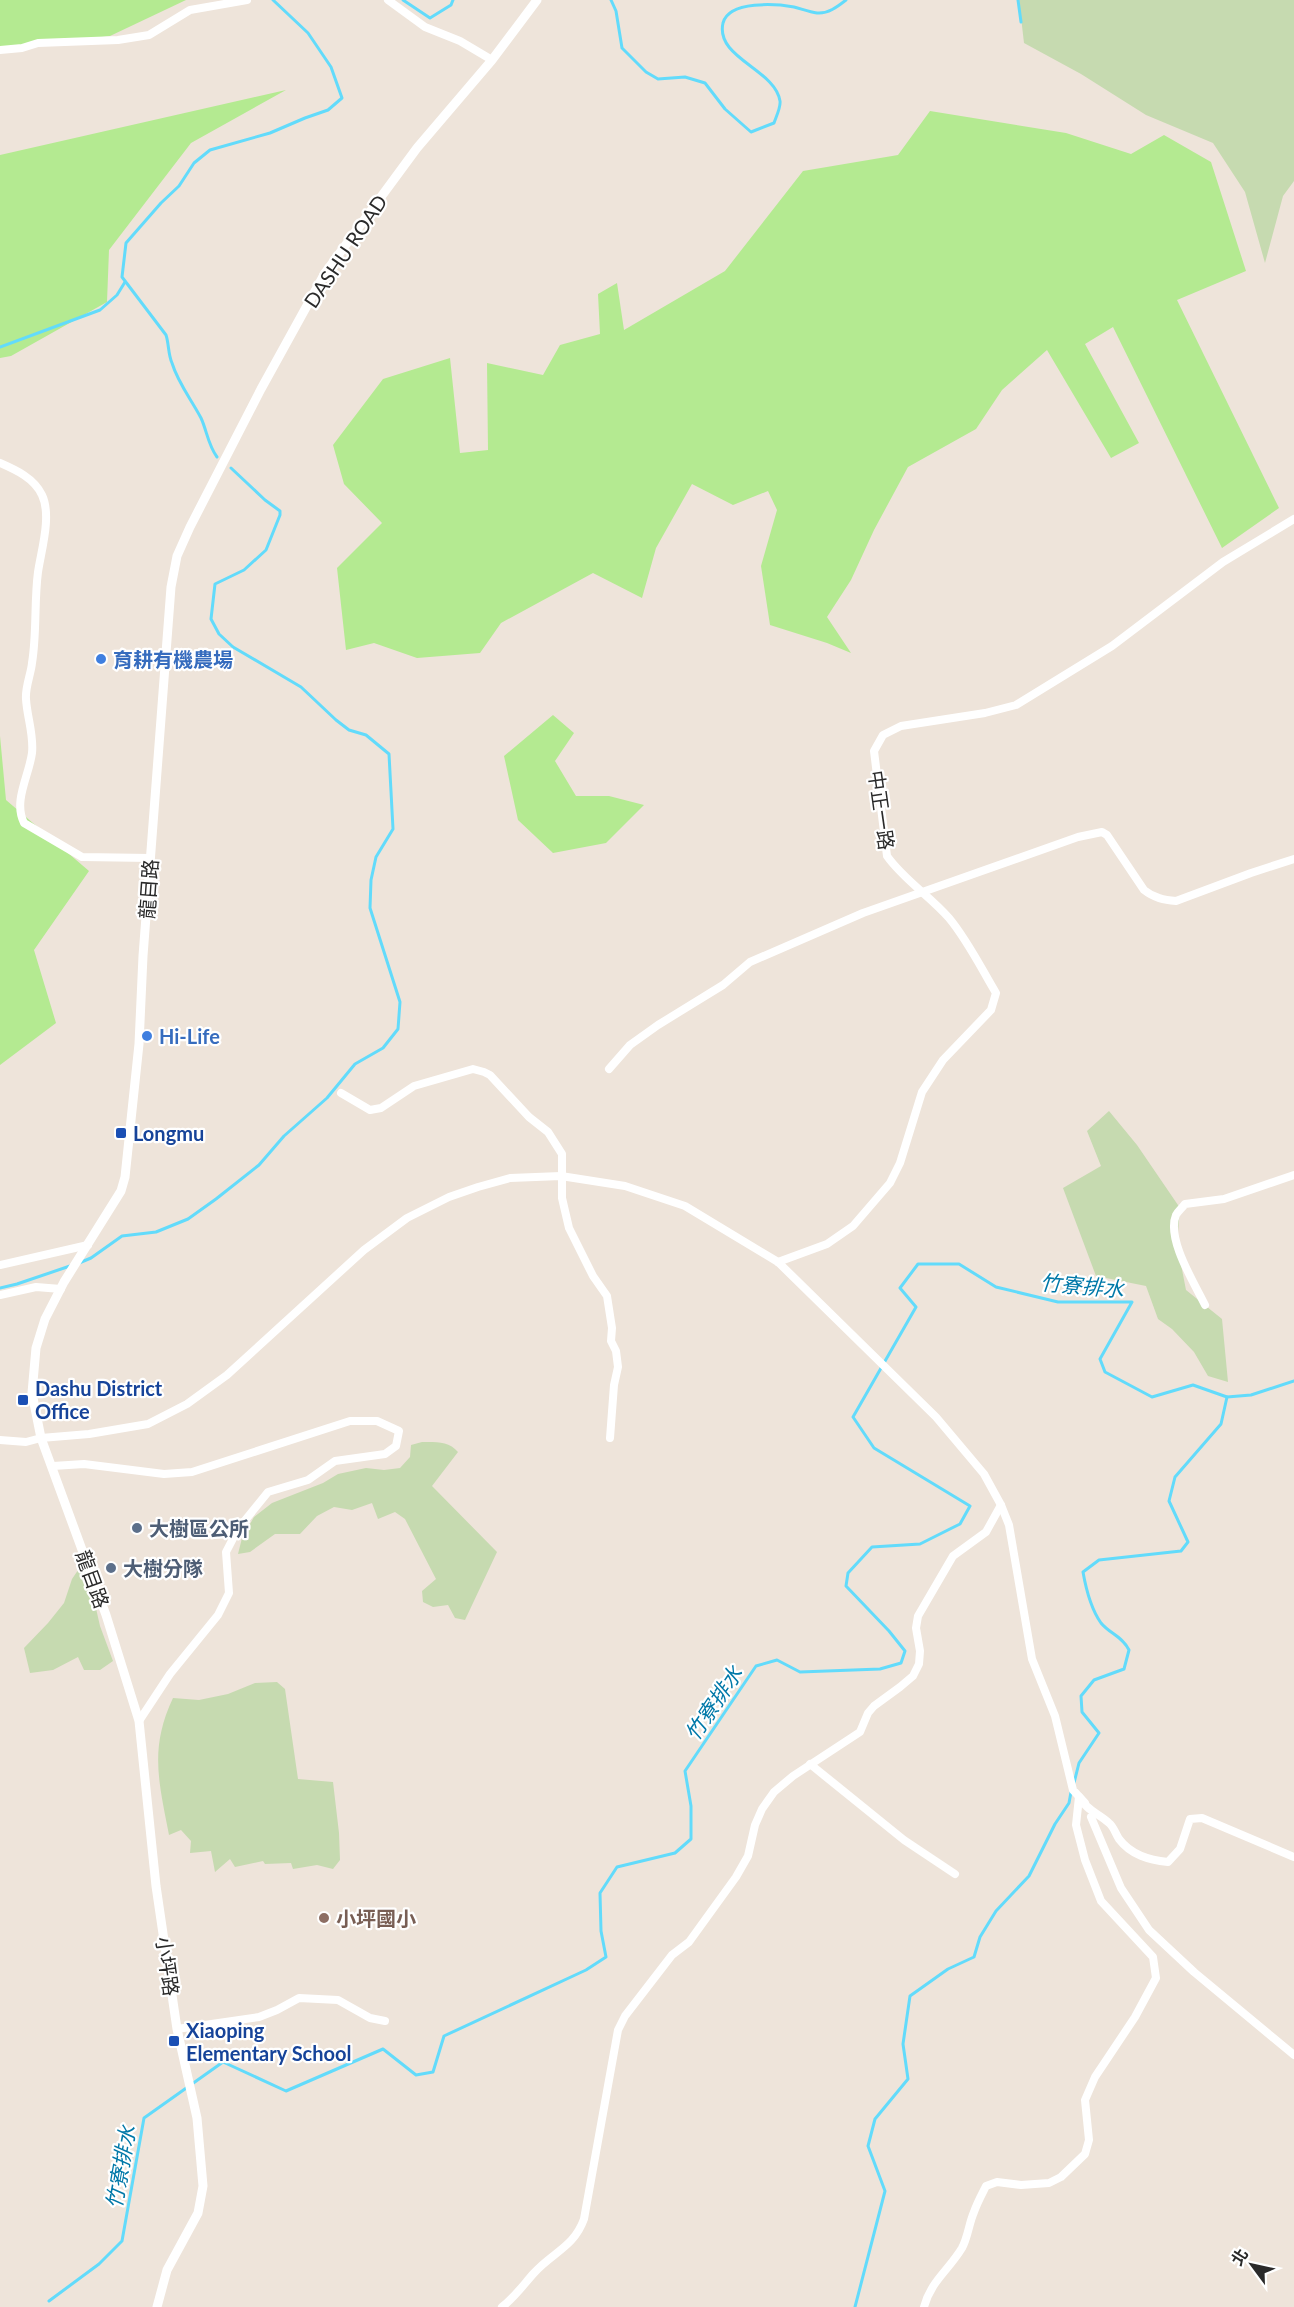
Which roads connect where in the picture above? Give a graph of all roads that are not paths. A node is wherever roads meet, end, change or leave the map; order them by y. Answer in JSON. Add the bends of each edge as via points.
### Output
{"nodes":[{"id":1,"x":247,"y":0,"type":"edge"},
{"id":2,"x":387,"y":0,"type":"edge"},
{"id":3,"x":537,"y":0,"type":"edge"},
{"id":4,"x":0,"y":50,"type":"edge"},
{"id":5,"x":492,"y":60,"type":"junction"},
{"id":6,"x":0,"y":463,"type":"edge"},
{"id":7,"x":1294,"y":519,"type":"edge"},
{"id":8,"x":190,"y":527,"type":"joint"},
{"id":9,"x":150,"y":858,"type":"junction"},
{"id":10,"x":1294,"y":860,"type":"edge"},
{"id":11,"x":922,"y":893,"type":"junction"},
{"id":12,"x":609,"y":1069,"type":"dead end"},
{"id":13,"x":341,"y":1093,"type":"dead end"},
{"id":14,"x":1294,"y":1175,"type":"edge"},
{"id":15,"x":561,"y":1176,"type":"junction"},
{"id":16,"x":88,"y":1245,"type":"junction"},
{"id":17,"x":778,"y":1262,"type":"junction"},
{"id":18,"x":0,"y":1265,"type":"edge"},
{"id":19,"x":62,"y":1285,"type":"junction"},
{"id":20,"x":0,"y":1295,"type":"edge"},
{"id":21,"x":1205,"y":1305,"type":"dead end"},
{"id":22,"x":41,"y":1438,"type":"junction"},
{"id":23,"x":610,"y":1438,"type":"dead end"},
{"id":24,"x":0,"y":1440,"type":"edge"},
{"id":25,"x":53,"y":1466,"type":"junction"},
{"id":26,"x":1001,"y":1505,"type":"junction"},
{"id":27,"x":139,"y":1721,"type":"junction"},
{"id":28,"x":810,"y":1764,"type":"junction"},
{"id":29,"x":1079,"y":1797,"type":"junction"},
{"id":30,"x":1091,"y":1817,"type":"dead end"},
{"id":31,"x":1294,"y":1857,"type":"edge"},
{"id":32,"x":955,"y":1874,"type":"dead end"},
{"id":33,"x":385,"y":2021,"type":"dead end"},
{"id":34,"x":177,"y":2029,"type":"junction"},
{"id":35,"x":1294,"y":2055,"type":"edge"},
{"id":36,"x":157,"y":2307,"type":"edge"},
{"id":37,"x":502,"y":2307,"type":"edge"},
{"id":38,"x":924,"y":2307,"type":"edge"}],
"edges":[{"from":1,"to":4,"type":"street","via":[[190,10],[149,35],[38,43]]},
{"from":2,"to":5,"type":"street","via":[[425,27]]},
{"from":3,"to":5,"type":"street","name":"DASHU ROAD"},
{"from":5,"to":8,"type":"street","name":"DASHU ROAD","via":[[417,148],[325,273]]},
{"from":6,"to":9,"type":"street","via":[[22,472],[43,496],[45,510],[26,697],[32,752],[19,804],[21,818],[24,824],[82,857]]},
{"from":7,"to":11,"type":"street","name":"中正一路","via":[[1223,562],[1112,646],[1016,705],[901,726],[884,735],[874,751],[887,856]]},
{"from":8,"to":9,"type":"street","name":"龍目路","via":[[177,555],[171,587]]},
{"from":9,"to":16,"type":"street","name":"龍目路","via":[[139,1044],[125,1177],[121,1191]]},
{"from":10,"to":11,"type":"street","via":[[1176,901],[1164,900],[1144,890],[1102,832]]},
{"from":11,"to":12,"type":"street","via":[[863,913],[750,962],[723,985],[630,1046]]},
{"from":11,"to":17,"type":"street","name":"中正一路","via":[[966,941],[996,993],[991,1010],[943,1060],[922,1092],[900,1164],[890,1183],[845,1232],[827,1244]]},
{"from":13,"to":15,"type":"street","via":[[370,1110],[381,1108],[414,1086],[473,1069],[484,1071],[548,1132],[562,1154]]},
{"from":14,"to":21,"type":"street","via":[[1224,1198],[1185,1204],[1177,1214],[1174,1223],[1183,1264]]},
{"from":15,"to":17,"type":"street","via":[[625,1186],[685,1206]]},
{"from":15,"to":22,"type":"street","via":[[510,1178],[449,1197],[406,1218],[364,1250],[226,1375],[187,1404],[148,1424]]},
{"from":15,"to":23,"type":"street","via":[[569,1228],[592,1276],[607,1296],[618,1367]]},
{"from":16,"to":18,"type":"street"},
{"from":16,"to":19,"type":"street","name":"龍目路"},
{"from":17,"to":26,"type":"street","via":[[936,1417],[984,1474]]},
{"from":19,"to":20,"type":"street"},
{"from":19,"to":22,"type":"street","name":"龍目路","via":[[36,1348],[32,1393]]},
{"from":22,"to":24,"type":"street","via":[[26,1442]]},
{"from":22,"to":25,"type":"street","name":"龍目路"},
{"from":25,"to":27,"type":"street","name":"龍目路"},
{"from":25,"to":27,"type":"street","via":[[84,1464],[164,1474],[192,1472],[350,1421],[377,1421],[399,1431],[396,1446],[385,1454],[334,1461],[308,1480],[268,1492],[238,1529],[226,1552],[229,1593],[218,1615],[170,1674]]},
{"from":26,"to":28,"type":"street","via":[[986,1532],[953,1556],[918,1616],[919,1664],[913,1676],[874,1706],[860,1732]]},
{"from":26,"to":29,"type":"street","via":[[1009,1525],[1032,1659],[1055,1716]]},
{"from":27,"to":34,"type":"street","name":"小坪路","via":[[156,1886]]},
{"from":28,"to":32,"type":"street","via":[[904,1840]]},
{"from":28,"to":37,"type":"street","via":[[774,1792],[762,1809],[748,1856],[736,1876],[689,1942],[672,1955],[625,2016],[618,2030],[579,2234]]},
{"from":29,"to":31,"type":"street","via":[[1084,1806],[1111,1825],[1119,1839],[1148,1860],[1168,1862],[1180,1849],[1190,1819],[1202,1818]]},
{"from":29,"to":38,"type":"street","via":[[1076,1826],[1101,1901],[1153,1957],[1156,1978],[1085,2100],[1089,2134],[1085,2154],[1049,2183],[997,2182],[986,2186],[963,2246],[933,2283]]},
{"from":30,"to":35,"type":"street","via":[[1121,1888],[1149,1930]]},
{"from":33,"to":34,"type":"street","via":[[369,2018],[338,2000],[299,1998],[259,2017]]},
{"from":34,"to":36,"type":"street","name":"小坪路","via":[[197,2118],[203,2186],[198,2213],[166,2270]]}]}
